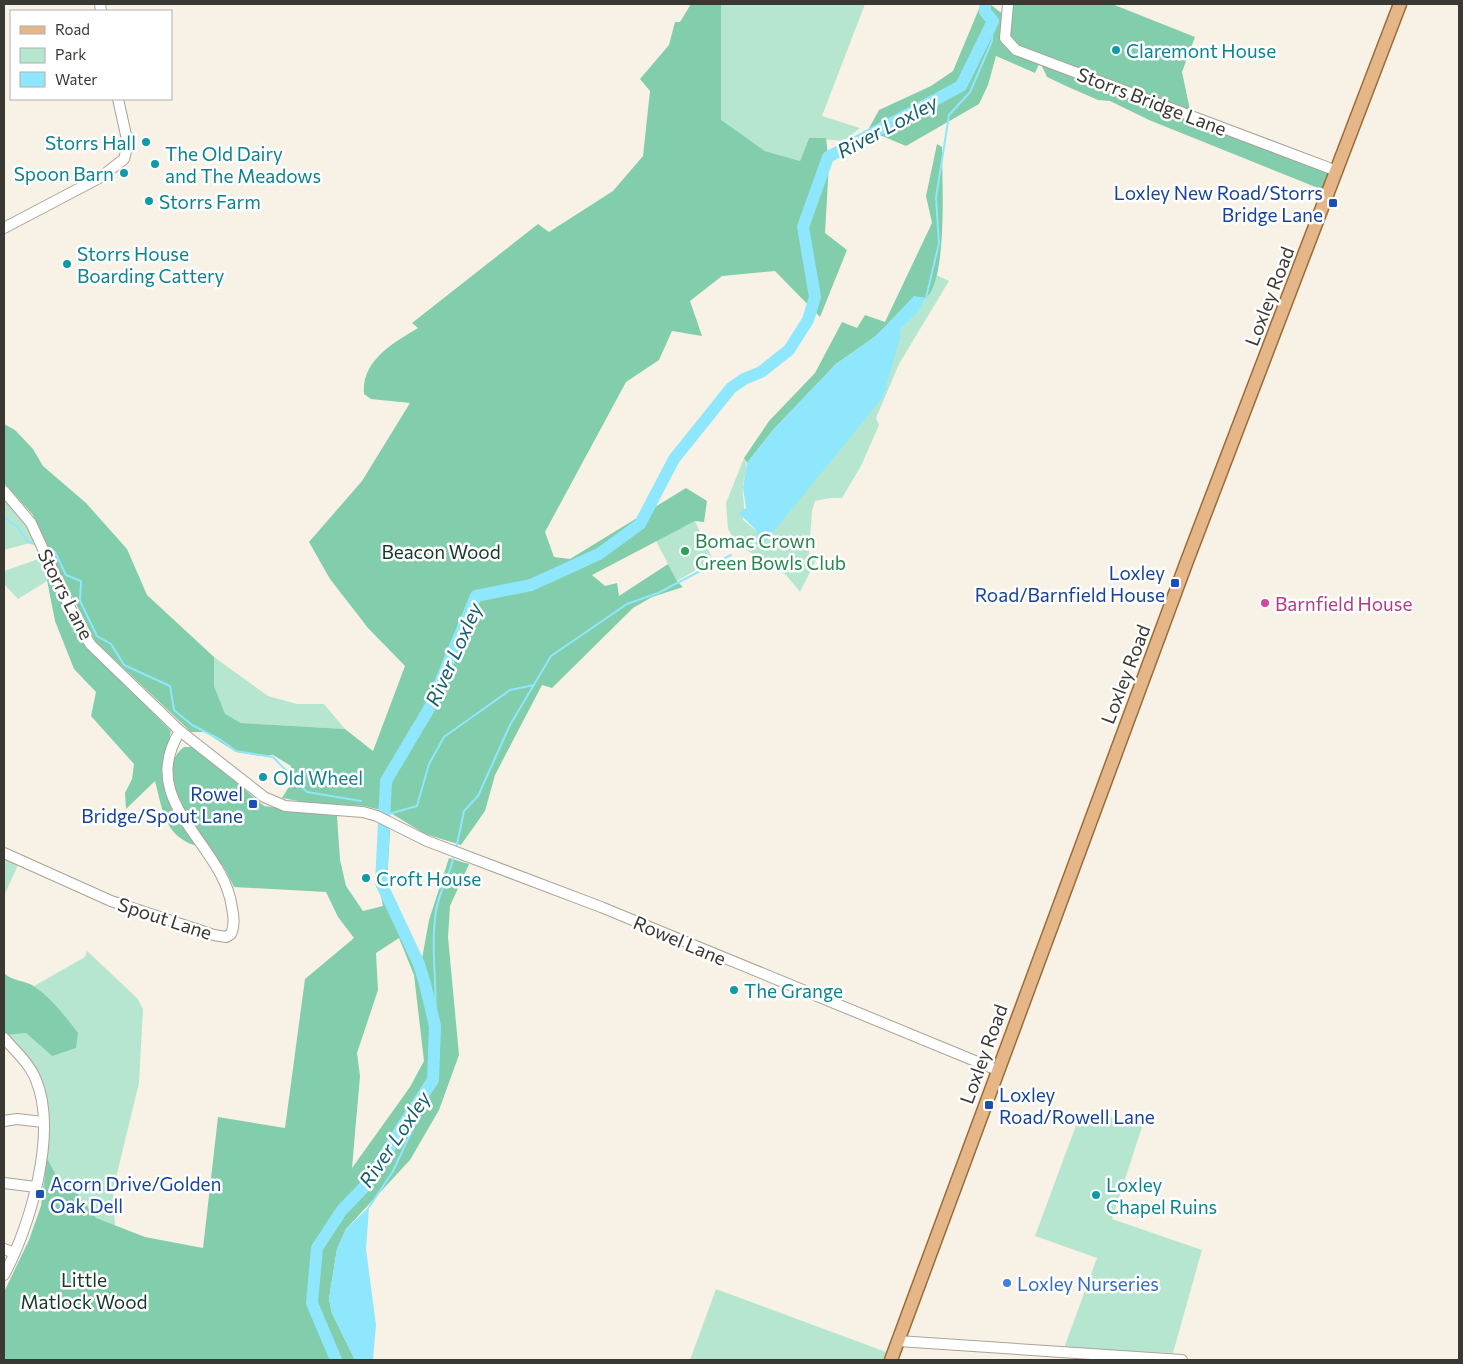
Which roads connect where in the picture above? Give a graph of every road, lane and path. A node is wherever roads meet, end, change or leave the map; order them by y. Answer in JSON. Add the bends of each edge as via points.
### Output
{"nodes":[{"id":1,"x":1008,"y":4,"type":"edge"},
{"id":2,"x":1400,"y":4,"type":"edge"},
{"id":3,"x":118,"y":100,"type":"edge"},
{"id":4,"x":1336,"y":171,"type":"junction"},
{"id":5,"x":4,"y":228,"type":"edge"},
{"id":6,"x":4,"y":491,"type":"edge"},
{"id":7,"x":180,"y":731,"type":"junction"},
{"id":8,"x":4,"y":853,"type":"edge"},
{"id":9,"x":4,"y":1038,"type":"edge"},
{"id":10,"x":997,"y":1070,"type":"junction"},
{"id":11,"x":4,"y":1120,"type":"edge"},
{"id":12,"x":43,"y":1122,"type":"junction"},
{"id":13,"x":4,"y":1184,"type":"edge"},
{"id":14,"x":36,"y":1187,"type":"junction"},
{"id":15,"x":4,"y":1249,"type":"edge"},
{"id":16,"x":14,"y":1253,"type":"junction"},
{"id":17,"x":4,"y":1275,"type":"edge"},
{"id":18,"x":898,"y":1341,"type":"junction"},
{"id":19,"x":891,"y":1360,"type":"edge"},
{"id":20,"x":1182,"y":1360,"type":"edge"}],
"edges":[{"from":1,"to":4,"type":"street","name":"Storrs Bridge Lane","via":[[1005,38],[1016,50]]},
{"from":2,"to":4,"type":"main road","name":"Loxley Road"},
{"from":3,"to":5,"type":"street","via":[[128,144],[127,156],[101,177]]},
{"from":4,"to":10,"type":"main road","name":"Loxley Road"},
{"from":6,"to":7,"type":"street","name":"Storrs Lane","via":[[31,524],[88,641]]},
{"from":7,"to":8,"type":"street","name":"Spout Lane","via":[[169,757],[169,783],[181,816],[227,883],[234,922],[231,934],[226,937],[214,935],[111,901]]},
{"from":7,"to":10,"type":"street","name":"Rowel Lane","via":[[272,802],[377,816],[404,831],[601,907]]},
{"from":9,"to":12,"type":"street","via":[[36,1079]]},
{"from":10,"to":18,"type":"main road","name":"Loxley Road"},
{"from":11,"to":12,"type":"street"},
{"from":12,"to":14,"type":"street"},
{"from":13,"to":14,"type":"street"},
{"from":14,"to":16,"type":"street"},
{"from":15,"to":16,"type":"street"},
{"from":16,"to":17,"type":"street"},
{"from":18,"to":19,"type":"main road","name":"Loxley Road"},
{"from":18,"to":20,"type":"street"}]}
